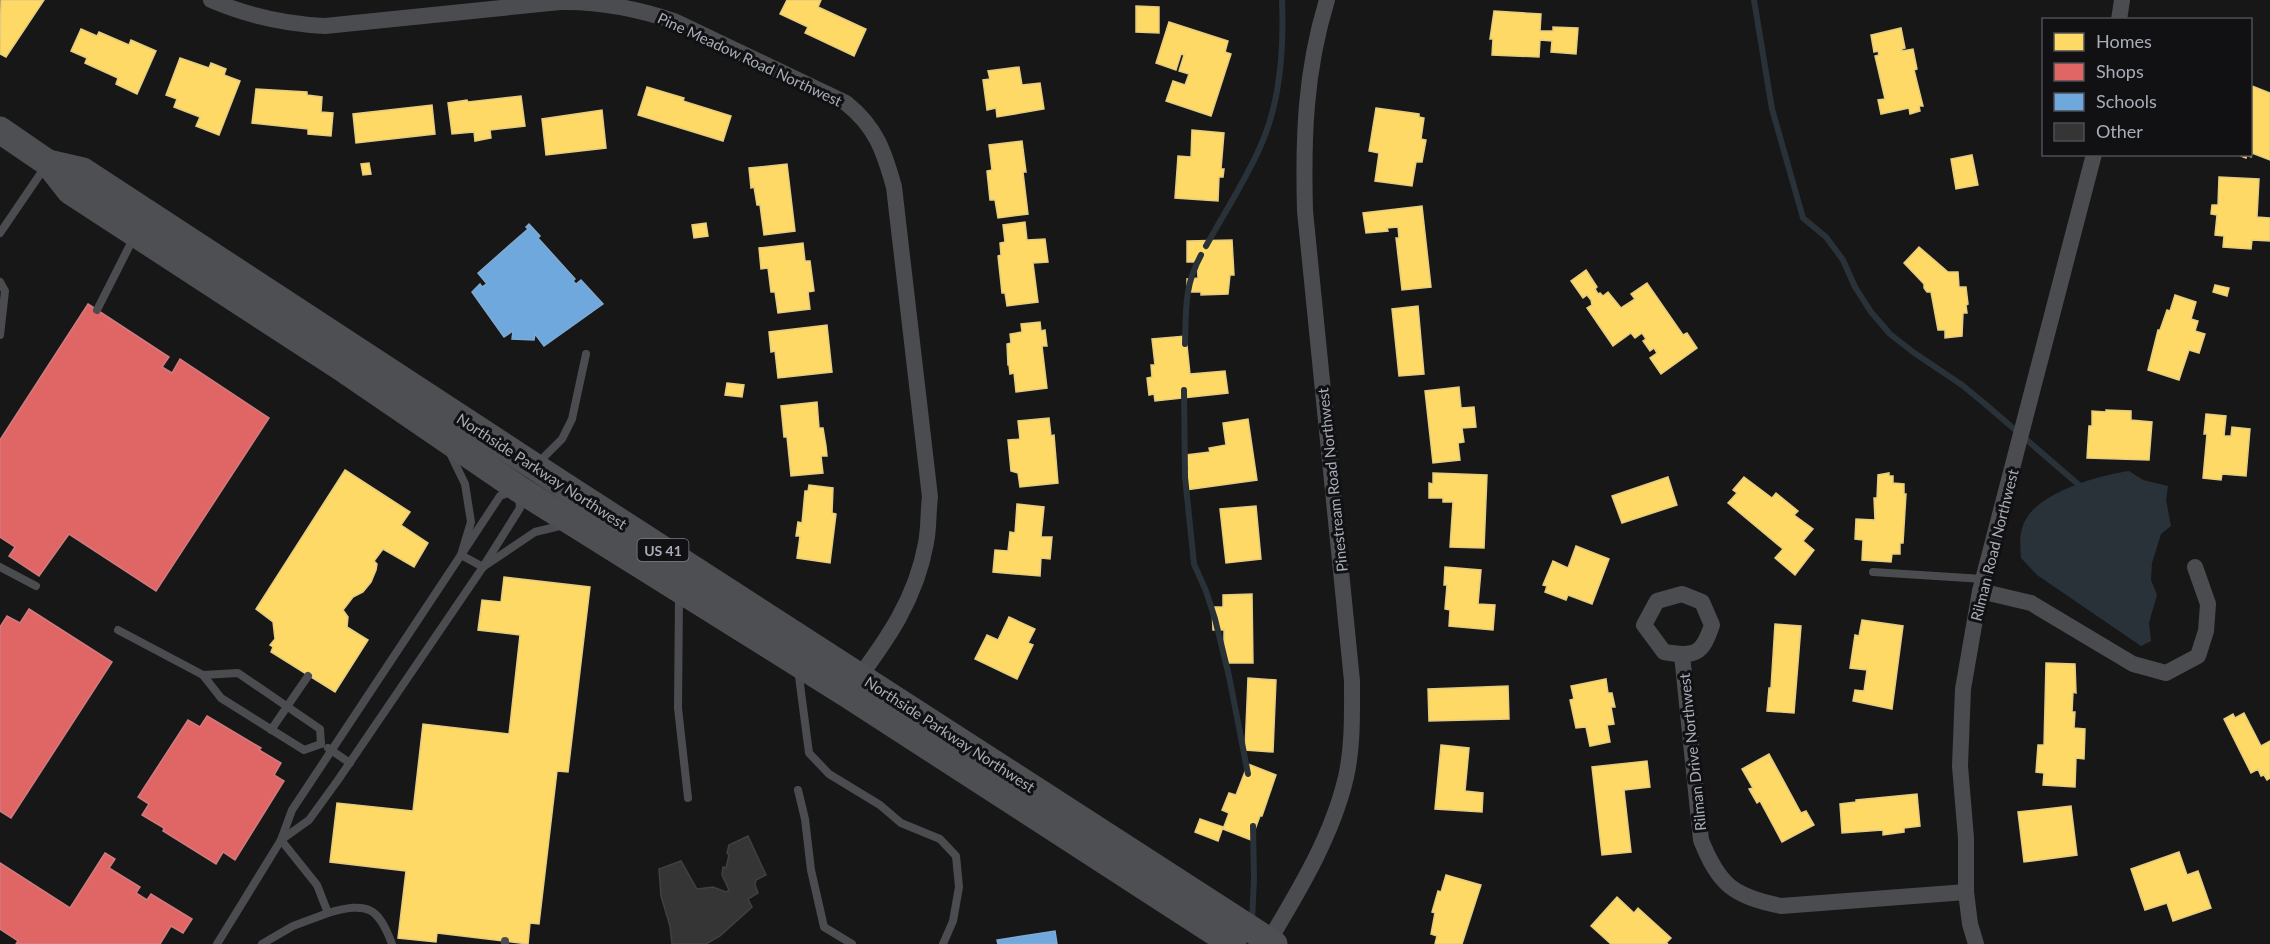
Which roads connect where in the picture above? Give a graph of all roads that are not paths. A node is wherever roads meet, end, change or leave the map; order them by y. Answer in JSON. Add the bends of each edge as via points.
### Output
{"nodes":[{"id":1,"x":211,"y":0,"type":"edge"},
{"id":2,"x":1327,"y":0,"type":"edge"},
{"id":3,"x":2122,"y":0,"type":"edge"},
{"id":4,"x":2120,"y":18,"type":"edge"},
{"id":5,"x":0,"y":130,"type":"edge"},
{"id":6,"x":2093,"y":156,"type":"edge"},
{"id":7,"x":48,"y":163,"type":"junction"},
{"id":8,"x":0,"y":233,"type":"edge"},
{"id":9,"x":135,"y":234,"type":"junction"},
{"id":10,"x":0,"y":283,"type":"edge"},
{"id":11,"x":97,"y":310,"type":"dead end"},
{"id":12,"x":0,"y":335,"type":"edge"},
{"id":13,"x":586,"y":354,"type":"dead end"},
{"id":14,"x":443,"y":438,"type":"junction"},
{"id":15,"x":527,"y":478,"type":"junction"},
{"id":16,"x":573,"y":523,"type":"junction"},
{"id":17,"x":461,"y":555,"type":"junction"},
{"id":18,"x":0,"y":567,"type":"edge"},
{"id":19,"x":483,"y":567,"type":"junction"},
{"id":20,"x":2195,"y":567,"type":"dead end"},
{"id":21,"x":1873,"y":572,"type":"dead end"},
{"id":22,"x":1982,"y":585,"type":"junction"},
{"id":23,"x":36,"y":586,"type":"dead end"},
{"id":24,"x":679,"y":589,"type":"junction"},
{"id":25,"x":118,"y":630,"type":"dead end"},
{"id":26,"x":1682,"y":655,"type":"dead end"},
{"id":27,"x":797,"y":663,"type":"junction"},
{"id":28,"x":202,"y":675,"type":"junction"},
{"id":29,"x":308,"y":676,"type":"dead end"},
{"id":30,"x":853,"y":685,"type":"junction"},
{"id":31,"x":287,"y":707,"type":"junction"},
{"id":32,"x":271,"y":730,"type":"junction"},
{"id":33,"x":321,"y":744,"type":"junction"},
{"id":34,"x":331,"y":750,"type":"junction"},
{"id":35,"x":350,"y":763,"type":"junction"},
{"id":36,"x":798,"y":790,"type":"dead end"},
{"id":37,"x":688,"y":798,"type":"dead end"},
{"id":38,"x":281,"y":840,"type":"junction"},
{"id":39,"x":1966,"y":892,"type":"junction"},
{"id":40,"x":328,"y":913,"type":"junction"},
{"id":41,"x":1270,"y":943,"type":"edge"},
{"id":42,"x":217,"y":944,"type":"edge"},
{"id":43,"x":262,"y":944,"type":"edge"},
{"id":44,"x":392,"y":944,"type":"edge"},
{"id":45,"x":852,"y":944,"type":"edge"},
{"id":46,"x":943,"y":944,"type":"edge"},
{"id":47,"x":1233,"y":944,"type":"edge"},
{"id":48,"x":1976,"y":944,"type":"edge"}],
"edges":[{"from":1,"to":30,"type":"street","name":"Pine Meadow Road Northwest","via":[[269,20],[325,26],[560,2],[614,4],[674,21],[846,103],[862,116],[875,133],[894,187],[930,497],[926,544],[912,593],[890,636]]},
{"from":2,"to":41,"type":"street","name":"Pinestream Road Northwest","via":[[1312,57],[1306,102],[1305,212],[1352,681],[1352,735],[1346,777],[1334,818]]},
{"from":3,"to":4,"type":"street"},
{"from":5,"to":7,"type":"main road","name":"Northside Parkway Northwest","number":"US 41"},
{"from":6,"to":22,"type":"street","name":"Rilman Road Northwest"},
{"from":7,"to":8,"type":"lane"},
{"from":7,"to":9,"type":"main road","name":"Northside Parkway Northwest","number":"US 41","via":[[70,191]]},
{"from":7,"to":15,"type":"main road","name":"Northside Parkway Northwest","number":"US 41","via":[[83,171]]},
{"from":9,"to":11,"type":"lane"},
{"from":9,"to":14,"type":"main road","name":"Northside Parkway Northwest","number":"US 41"},
{"from":10,"to":12,"type":"lane","via":[[5,291]]},
{"from":13,"to":15,"type":"lane","via":[[572,419],[562,440]]},
{"from":14,"to":15,"type":"main road","name":"Northside Parkway Northwest","number":"US 41"},
{"from":14,"to":17,"type":"lane","via":[[465,484],[471,522]]},
{"from":15,"to":16,"type":"main road","name":"Northside Parkway Northwest","number":"US 41"},
{"from":15,"to":17,"type":"lane","via":[[500,496]]},
{"from":15,"to":19,"type":"lane","via":[[520,508]]},
{"from":15,"to":30,"type":"main road","name":"Northside Parkway Northwest","number":"US 41"},
{"from":16,"to":19,"type":"lane","via":[[535,532]]},
{"from":16,"to":24,"type":"main road","name":"Northside Parkway Northwest","number":"US 41"},
{"from":17,"to":19,"type":"lane"},
{"from":17,"to":34,"type":"lane"},
{"from":18,"to":23,"type":"lane"},
{"from":19,"to":35,"type":"lane"},
{"from":20,"to":22,"type":"street","via":[[2208,604],[2206,631],[2198,656],[2166,673],[2133,664],[2031,603]]},
{"from":21,"to":22,"type":"lane"},
{"from":22,"to":39,"type":"street","name":"Rilman Road Northwest","via":[[1960,718]]},
{"from":24,"to":27,"type":"main road","name":"Northside Parkway Northwest","number":"US 41"},
{"from":24,"to":37,"type":"lane","via":[[678,708]]},
{"from":25,"to":28,"type":"lane"},
{"from":26,"to":39,"type":"street","name":"Rilman Drive Northwest","via":[[1701,840],[1712,866],[1727,885],[1753,900],[1781,906]]},
{"from":27,"to":30,"type":"main road","name":"Northside Parkway Northwest","number":"US 41"},
{"from":27,"to":46,"type":"lane","via":[[809,753],[830,774],[901,823],[940,839],[956,856],[959,887],[953,921]]},
{"from":28,"to":31,"type":"lane","via":[[238,674]]},
{"from":28,"to":32,"type":"lane","via":[[221,698]]},
{"from":29,"to":31,"type":"lane"},
{"from":30,"to":41,"type":"main road","name":"Northside Parkway Northwest","number":"US 41"},
{"from":30,"to":47,"type":"main road","name":"Northside Parkway Northwest","number":"US 41"},
{"from":31,"to":32,"type":"lane"},
{"from":31,"to":33,"type":"lane","via":[[320,729]]},
{"from":32,"to":33,"type":"lane","via":[[304,750]]},
{"from":33,"to":34,"type":"lane"},
{"from":34,"to":35,"type":"lane"},
{"from":34,"to":38,"type":"lane","via":[[292,810]]},
{"from":35,"to":38,"type":"lane","via":[[309,820]]},
{"from":36,"to":45,"type":"lane","via":[[824,927]]},
{"from":38,"to":40,"type":"lane","via":[[317,885]]},
{"from":38,"to":42,"type":"lane"},
{"from":39,"to":48,"type":"street","name":"Rilman Road Northwest"},
{"from":40,"to":43,"type":"lane","via":[[292,926]]},
{"from":40,"to":44,"type":"lane","via":[[350,907],[374,913],[384,922]]}]}
